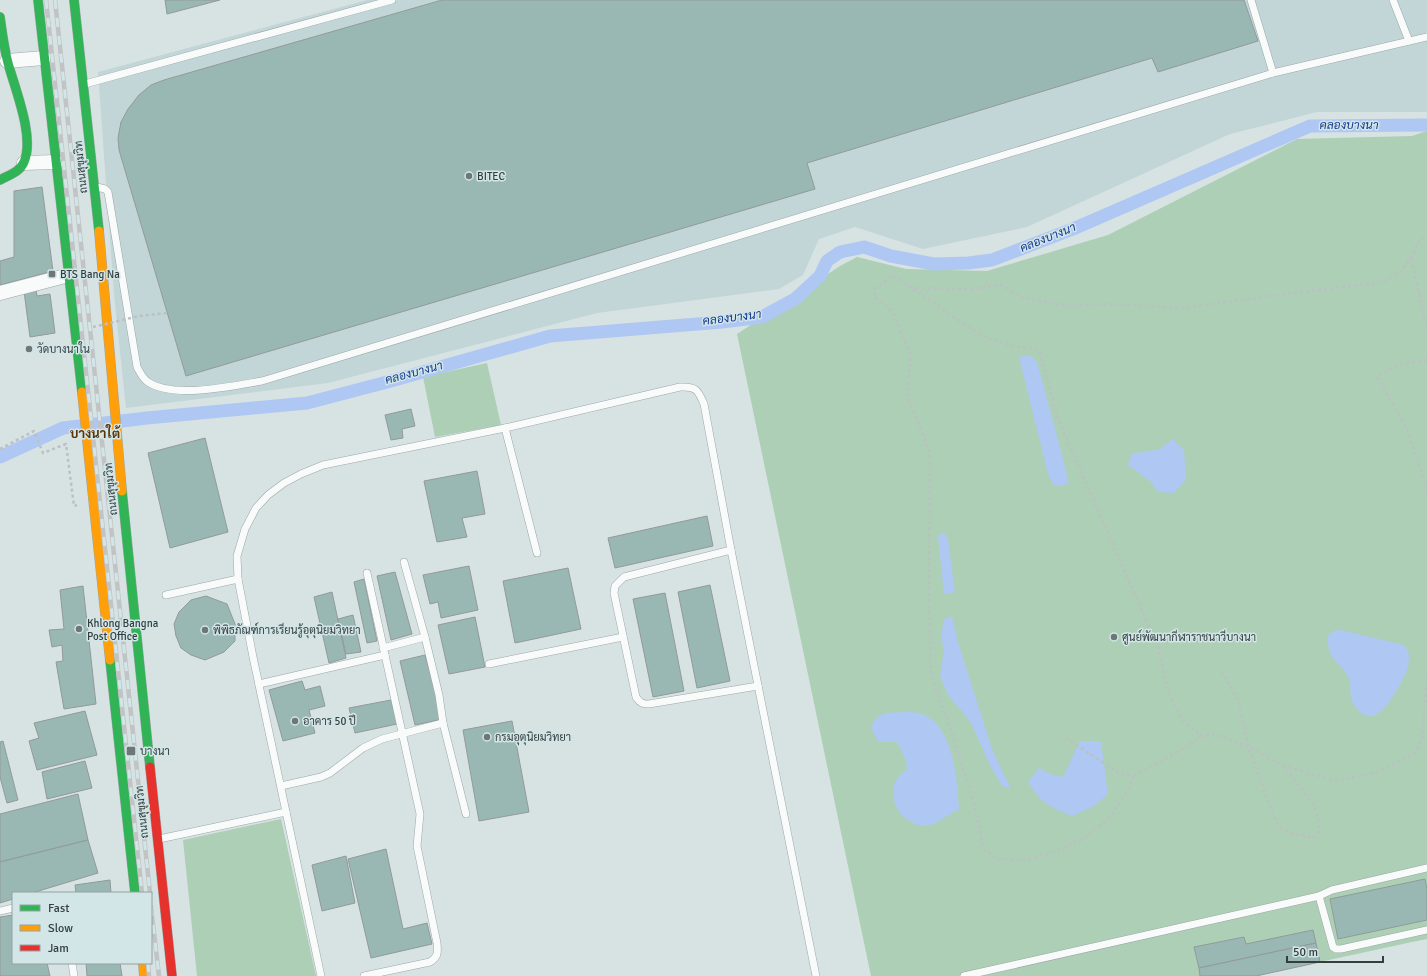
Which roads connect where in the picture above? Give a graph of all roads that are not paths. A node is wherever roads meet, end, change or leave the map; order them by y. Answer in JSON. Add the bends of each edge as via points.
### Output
{"nodes":[{"id":1,"x":28,"y":0,"type":"edge"},
{"id":2,"x":38,"y":0,"type":"edge"},
{"id":3,"x":74,"y":0,"type":"edge"},
{"id":4,"x":392,"y":0,"type":"edge"},
{"id":5,"x":1250,"y":0,"type":"edge"},
{"id":6,"x":1393,"y":0,"type":"edge"},
{"id":7,"x":0,"y":17,"type":"edge"},
{"id":8,"x":86,"y":22,"type":"dead end"},
{"id":9,"x":1427,"y":37,"type":"edge"},
{"id":10,"x":42,"y":41,"type":"junction"},
{"id":11,"x":1409,"y":42,"type":"junction"},
{"id":12,"x":44,"y":58,"type":"junction"},
{"id":13,"x":7,"y":61,"type":"junction"},
{"id":14,"x":1272,"y":73,"type":"junction"},
{"id":15,"x":84,"y":84,"type":"junction"},
{"id":16,"x":56,"y":162,"type":"junction"},
{"id":17,"x":24,"y":163,"type":"junction"},
{"id":18,"x":0,"y":180,"type":"edge"},
{"id":19,"x":95,"y":187,"type":"junction"},
{"id":20,"x":69,"y":275,"type":"junction"},
{"id":21,"x":0,"y":292,"type":"edge"},
{"id":22,"x":505,"y":428,"type":"junction"},
{"id":23,"x":731,"y":550,"type":"junction"},
{"id":24,"x":537,"y":553,"type":"dead end"},
{"id":25,"x":404,"y":562,"type":"dead end"},
{"id":26,"x":367,"y":573,"type":"dead end"},
{"id":27,"x":238,"y":579,"type":"junction"},
{"id":28,"x":166,"y":595,"type":"dead end"},
{"id":29,"x":425,"y":637,"type":"junction"},
{"id":30,"x":623,"y":637,"type":"junction"},
{"id":31,"x":384,"y":651,"type":"junction"},
{"id":32,"x":489,"y":664,"type":"dead end"},
{"id":33,"x":259,"y":684,"type":"junction"},
{"id":34,"x":758,"y":686,"type":"junction"},
{"id":35,"x":443,"y":723,"type":"junction"},
{"id":36,"x":402,"y":735,"type":"junction"},
{"id":37,"x":281,"y":786,"type":"junction"},
{"id":38,"x":286,"y":812,"type":"junction"},
{"id":39,"x":466,"y":814,"type":"dead end"},
{"id":40,"x":157,"y":840,"type":"junction"},
{"id":41,"x":1427,"y":868,"type":"edge"},
{"id":42,"x":135,"y":892,"type":"edge"},
{"id":43,"x":1319,"y":896,"type":"junction"},
{"id":44,"x":12,"y":908,"type":"edge"},
{"id":45,"x":0,"y":911,"type":"edge"},
{"id":46,"x":1427,"y":930,"type":"edge"},
{"id":47,"x":72,"y":964,"type":"edge"},
{"id":48,"x":143,"y":964,"type":"edge"},
{"id":49,"x":74,"y":976,"type":"edge"},
{"id":50,"x":144,"y":976,"type":"edge"},
{"id":51,"x":172,"y":976,"type":"edge"},
{"id":52,"x":321,"y":976,"type":"edge"},
{"id":53,"x":364,"y":976,"type":"edge"},
{"id":54,"x":816,"y":976,"type":"edge"},
{"id":55,"x":964,"y":976,"type":"edge"}],
"edges":[{"from":1,"to":10,"type":"main road"},
{"from":2,"to":10,"type":"main road","name":"ถนนสุขุมวิท"},
{"from":3,"to":15,"type":"main road","name":"ถนนสุขุมวิท"},
{"from":4,"to":15,"type":"lane"},
{"from":5,"to":14,"type":"lane"},
{"from":6,"to":11,"type":"lane"},
{"from":7,"to":13,"type":"main road"},
{"from":8,"to":15,"type":"main road"},
{"from":9,"to":11,"type":"lane"},
{"from":10,"to":12,"type":"main road","name":"ถนนสุขุมวิท"},
{"from":11,"to":14,"type":"lane"},
{"from":12,"to":13,"type":"street"},
{"from":12,"to":16,"type":"main road","name":"ถนนสุขุมวิท"},
{"from":13,"to":17,"type":"main road","via":[[24,118],[28,150]]},
{"from":14,"to":19,"type":"lane","via":[[262,381],[216,389],[168,389],[154,386],[141,376],[137,366],[108,192]]},
{"from":15,"to":19,"type":"main road","name":"ถนนสุขุมวิท"},
{"from":16,"to":17,"type":"street"},
{"from":16,"to":20,"type":"main road","name":"ถนนสุขุมวิท"},
{"from":17,"to":18,"type":"main road","via":[[19,170]]},
{"from":19,"to":40,"type":"main road","name":"ถนนสุขุมวิท"},
{"from":20,"to":21,"type":"street"},
{"from":20,"to":42,"type":"main road","name":"ถนนสุขุมวิท"},
{"from":22,"to":23,"type":"lane","via":[[690,386],[700,395],[704,404]]},
{"from":22,"to":24,"type":"lane"},
{"from":22,"to":27,"type":"lane","via":[[323,465],[284,483],[256,508],[245,530],[237,556]]},
{"from":23,"to":30,"type":"lane","via":[[624,577],[618,581],[614,593]]},
{"from":23,"to":34,"type":"lane"},
{"from":25,"to":29,"type":"lane"},
{"from":26,"to":31,"type":"lane"},
{"from":27,"to":28,"type":"lane"},
{"from":27,"to":33,"type":"lane"},
{"from":29,"to":31,"type":"lane"},
{"from":29,"to":35,"type":"lane"},
{"from":30,"to":32,"type":"lane"},
{"from":30,"to":34,"type":"lane","via":[[636,697],[643,704]]},
{"from":31,"to":33,"type":"lane"},
{"from":31,"to":36,"type":"lane"},
{"from":33,"to":37,"type":"lane"},
{"from":34,"to":54,"type":"lane"},
{"from":35,"to":36,"type":"lane"},
{"from":35,"to":39,"type":"lane"},
{"from":36,"to":37,"type":"lane","via":[[363,748],[321,777]]},
{"from":36,"to":53,"type":"lane","via":[[420,814],[417,846],[438,952],[437,958],[430,962]]},
{"from":37,"to":38,"type":"lane"},
{"from":38,"to":40,"type":"lane"},
{"from":38,"to":52,"type":"lane"},
{"from":40,"to":51,"type":"main road","name":"ถนนสุขุมวิท"},
{"from":41,"to":43,"type":"lane","via":[[1332,890]]},
{"from":43,"to":46,"type":"lane","via":[[1333,947],[1336,949]]},
{"from":43,"to":55,"type":"lane"},
{"from":44,"to":45,"type":"lane"},
{"from":47,"to":49,"type":"lane"},
{"from":48,"to":50,"type":"main road"}]}
